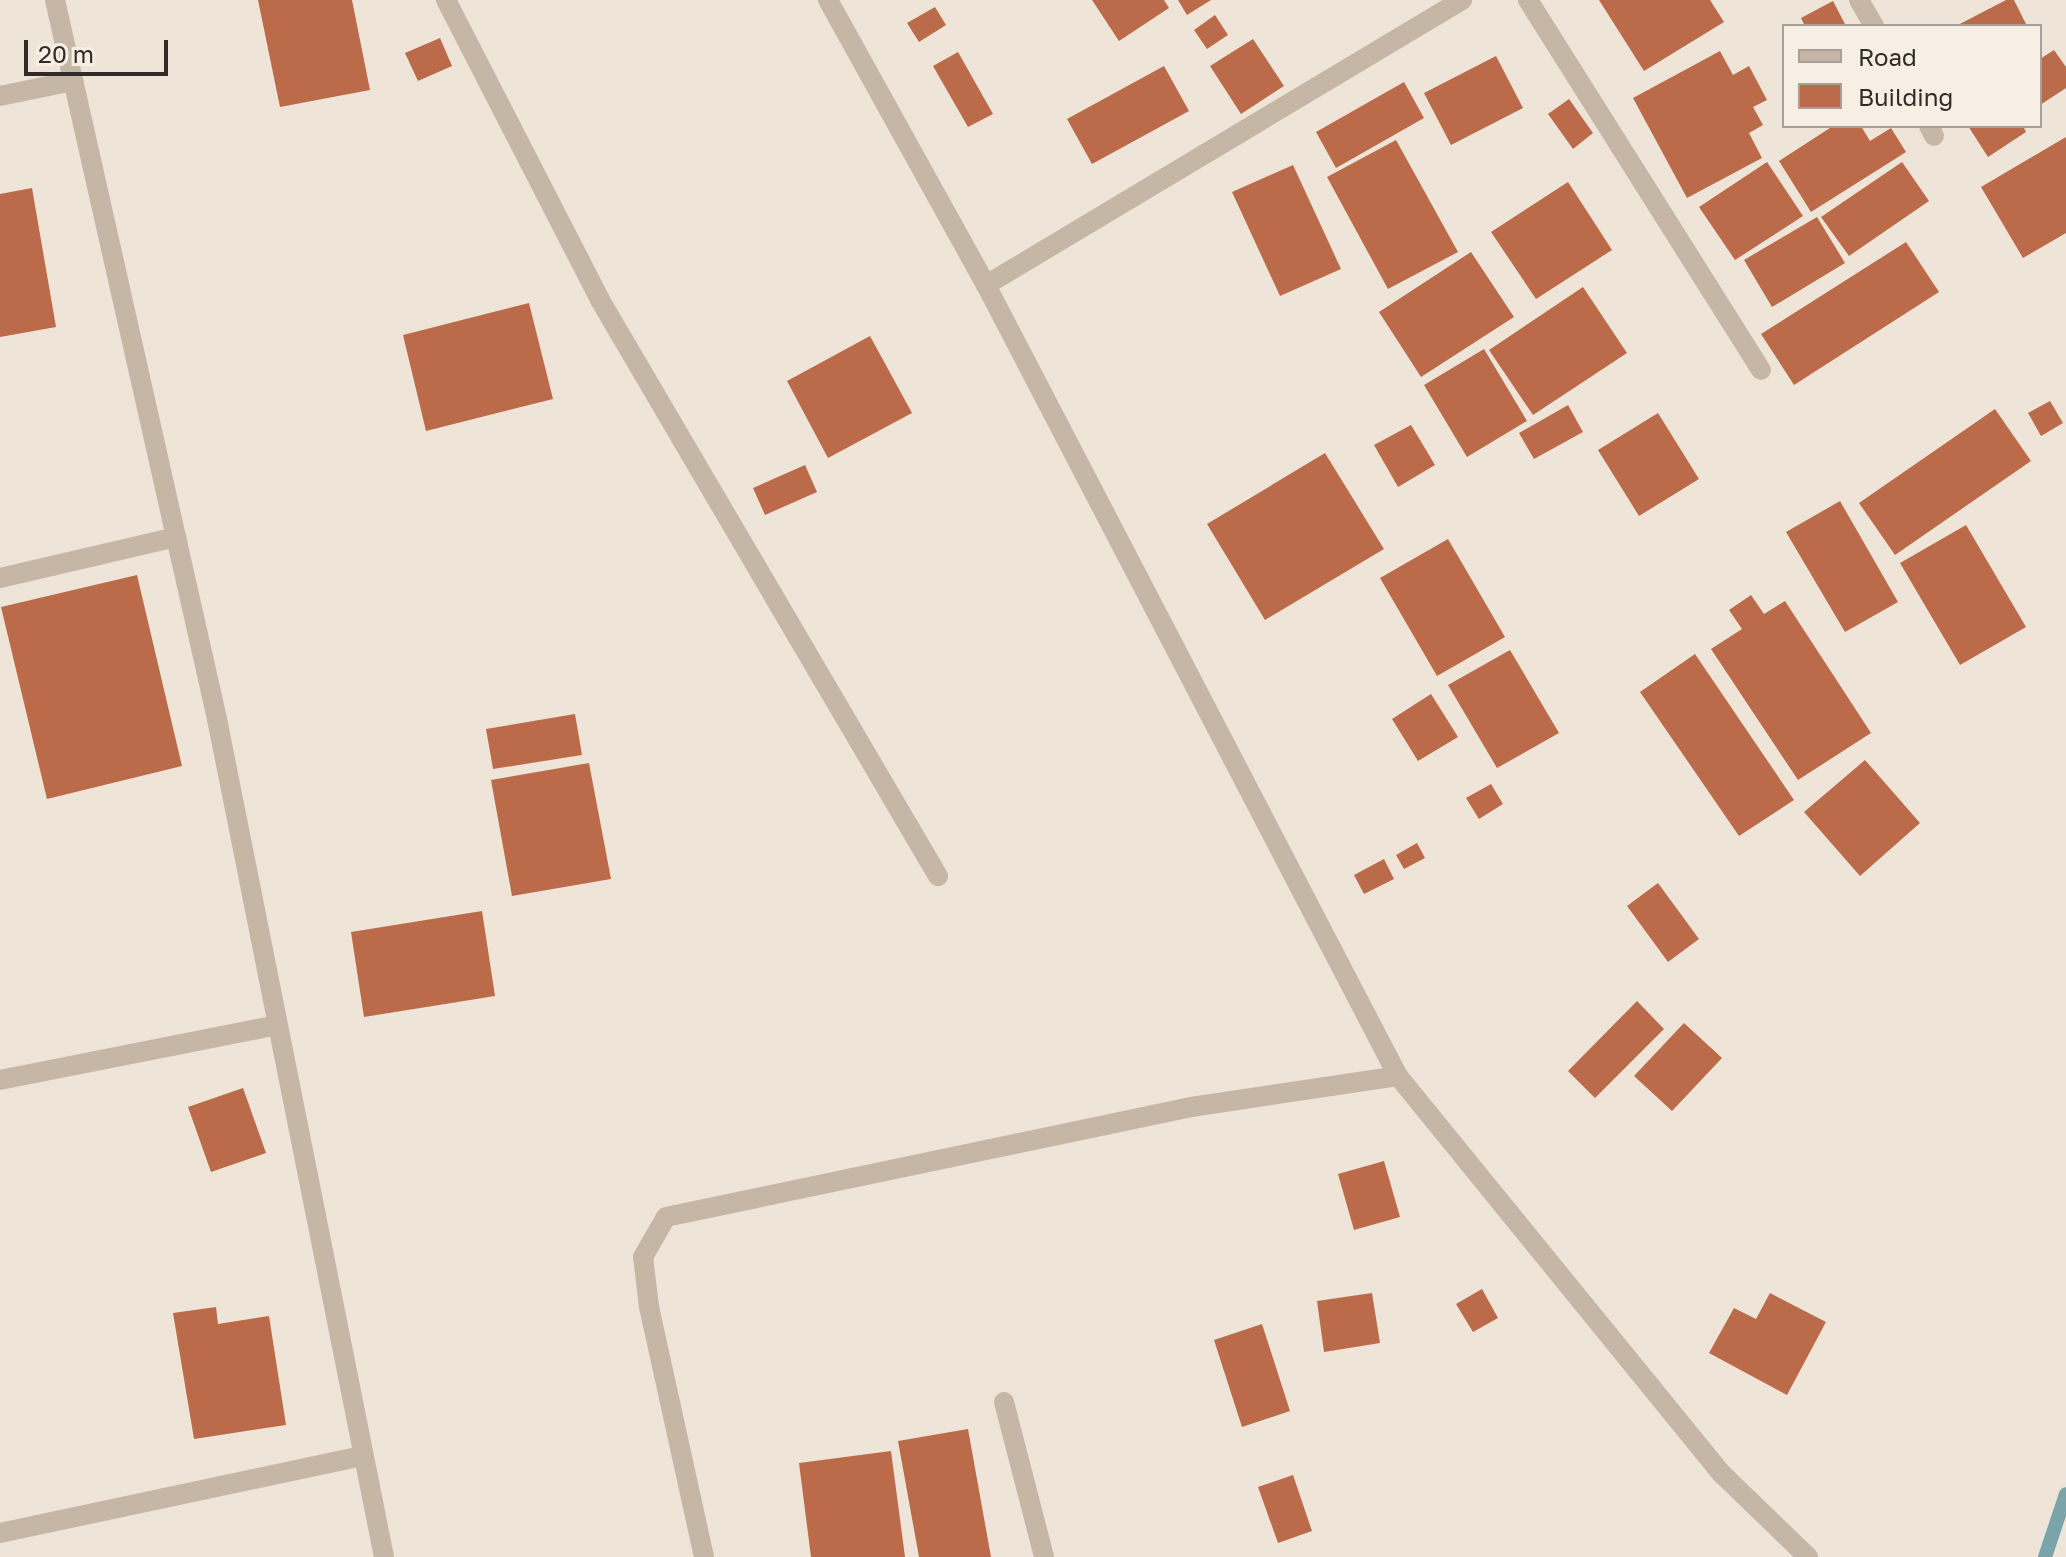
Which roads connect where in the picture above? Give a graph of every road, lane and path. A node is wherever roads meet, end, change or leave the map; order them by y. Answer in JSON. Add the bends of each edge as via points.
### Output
{"nodes":[{"id":1,"x":55,"y":0,"type":"edge"},
{"id":2,"x":446,"y":0,"type":"edge"},
{"id":3,"x":828,"y":0,"type":"edge"},
{"id":4,"x":1462,"y":0,"type":"edge"},
{"id":5,"x":1528,"y":0,"type":"edge"},
{"id":6,"x":1859,"y":0,"type":"edge"},
{"id":7,"x":1873,"y":24,"type":"edge"},
{"id":8,"x":73,"y":81,"type":"junction"},
{"id":9,"x":0,"y":96,"type":"edge"},
{"id":10,"x":986,"y":285,"type":"junction"},
{"id":11,"x":1761,"y":370,"type":"dead end"},
{"id":12,"x":176,"y":537,"type":"junction"},
{"id":13,"x":0,"y":578,"type":"edge"},
{"id":14,"x":938,"y":876,"type":"dead end"},
{"id":15,"x":277,"y":1025,"type":"junction"},
{"id":16,"x":1398,"y":1076,"type":"junction"},
{"id":17,"x":0,"y":1080,"type":"edge"},
{"id":18,"x":1004,"y":1402,"type":"dead end"},
{"id":19,"x":363,"y":1456,"type":"junction"},
{"id":20,"x":0,"y":1533,"type":"edge"},
{"id":21,"x":384,"y":1557,"type":"edge"},
{"id":22,"x":704,"y":1557,"type":"edge"},
{"id":23,"x":1044,"y":1557,"type":"edge"},
{"id":24,"x":1808,"y":1557,"type":"edge"}],
"edges":[{"from":1,"to":8,"type":"street"},
{"from":2,"to":14,"type":"street","via":[[600,300]]},
{"from":3,"to":10,"type":"street"},
{"from":4,"to":10,"type":"street"},
{"from":5,"to":11,"type":"street"},
{"from":6,"to":7,"type":"street"},
{"from":8,"to":9,"type":"street"},
{"from":8,"to":12,"type":"street"},
{"from":10,"to":16,"type":"street"},
{"from":12,"to":13,"type":"street"},
{"from":12,"to":15,"type":"street"},
{"from":15,"to":17,"type":"street"},
{"from":15,"to":19,"type":"street"},
{"from":16,"to":22,"type":"street","via":[[1191,1107],[666,1217],[643,1257]]},
{"from":16,"to":24,"type":"street","via":[[1721,1473]]},
{"from":18,"to":23,"type":"street"},
{"from":19,"to":20,"type":"street"},
{"from":19,"to":21,"type":"street"}]}
